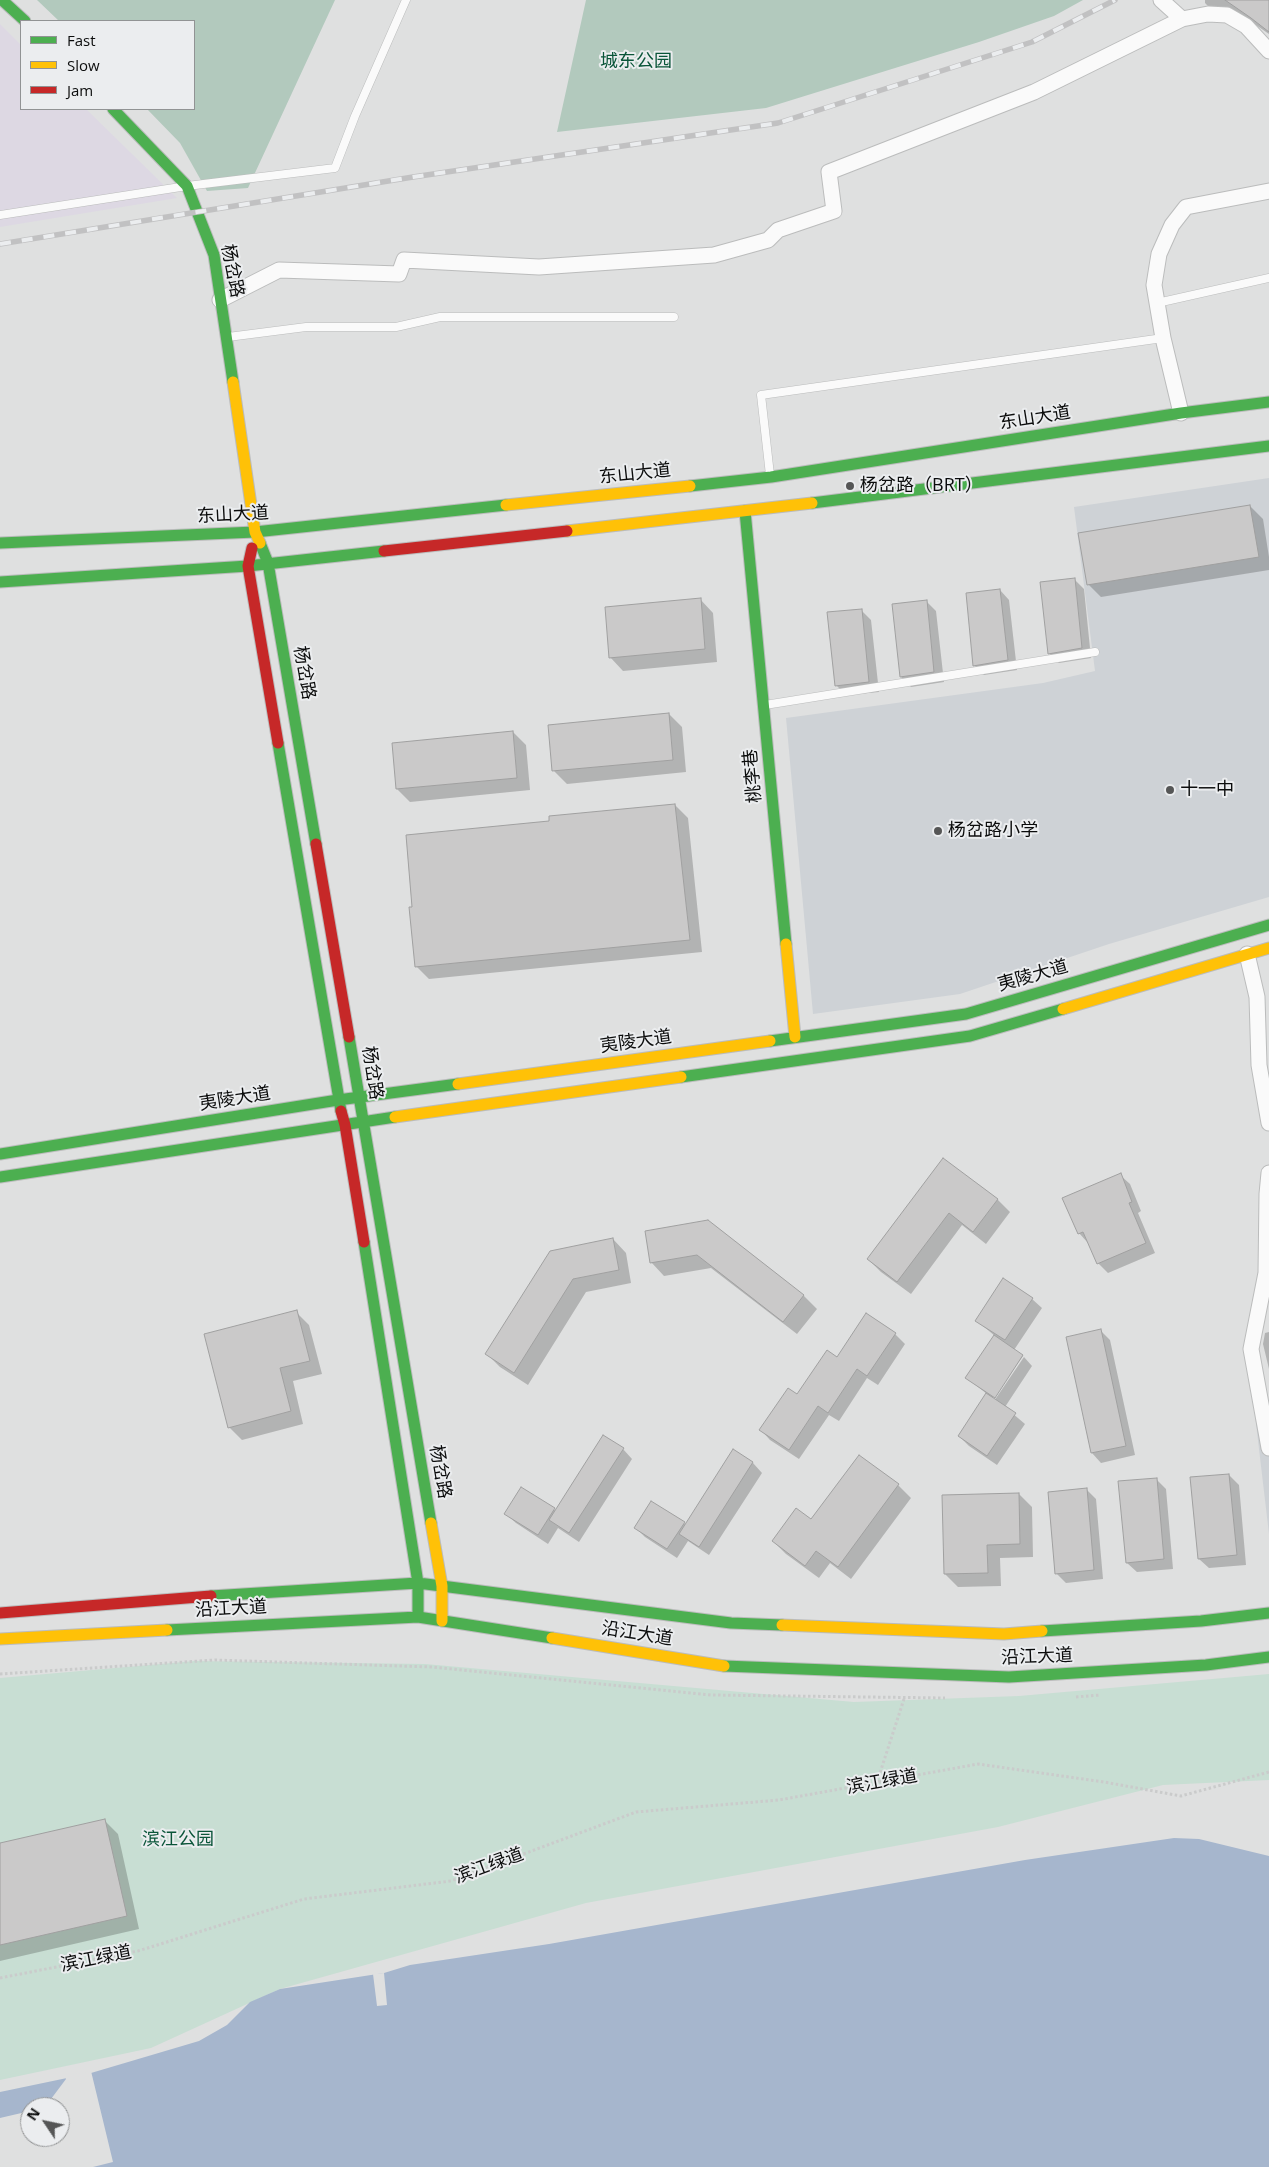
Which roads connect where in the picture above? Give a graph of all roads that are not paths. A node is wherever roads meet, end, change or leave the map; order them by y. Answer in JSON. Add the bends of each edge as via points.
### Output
{"nodes":[{"id":1,"x":2,"y":0,"type":"edge"},
{"id":2,"x":406,"y":0,"type":"edge"},
{"id":3,"x":1161,"y":0,"type":"edge"},
{"id":4,"x":1182,"y":19,"type":"junction"},
{"id":5,"x":24,"y":20,"type":"edge"},
{"id":6,"x":1269,"y":51,"type":"edge"},
{"id":7,"x":114,"y":110,"type":"edge"},
{"id":8,"x":188,"y":186,"type":"junction"},
{"id":9,"x":1269,"y":191,"type":"edge"},
{"id":10,"x":0,"y":215,"type":"edge"},
{"id":11,"x":1269,"y":278,"type":"edge"},
{"id":12,"x":220,"y":300,"type":"junction"},
{"id":13,"x":1158,"y":303,"type":"junction"},
{"id":14,"x":674,"y":317,"type":"dead end"},
{"id":15,"x":226,"y":337,"type":"junction"},
{"id":16,"x":1164,"y":338,"type":"junction"},
{"id":17,"x":1269,"y":402,"type":"edge"},
{"id":18,"x":1181,"y":413,"type":"junction"},
{"id":19,"x":1269,"y":446,"type":"edge"},
{"id":20,"x":771,"y":476,"type":"junction"},
{"id":21,"x":745,"y":511,"type":"junction"},
{"id":22,"x":255,"y":532,"type":"junction"},
{"id":23,"x":0,"y":543,"type":"edge"},
{"id":24,"x":268,"y":563,"type":"junction"},
{"id":25,"x":248,"y":566,"type":"junction"},
{"id":26,"x":0,"y":582,"type":"edge"},
{"id":27,"x":1095,"y":652,"type":"dead end"},
{"id":28,"x":763,"y":706,"type":"junction"},
{"id":29,"x":1269,"y":925,"type":"edge"},
{"id":30,"x":1269,"y":948,"type":"edge"},
{"id":31,"x":1247,"y":954,"type":"junction"},
{"id":32,"x":795,"y":1037,"type":"junction"},
{"id":33,"x":358,"y":1098,"type":"junction"},
{"id":34,"x":338,"y":1100,"type":"junction"},
{"id":35,"x":362,"y":1122,"type":"junction"},
{"id":36,"x":1269,"y":1123,"type":"edge"},
{"id":37,"x":345,"y":1125,"type":"junction"},
{"id":38,"x":0,"y":1154,"type":"edge"},
{"id":39,"x":1269,"y":1173,"type":"edge"},
{"id":40,"x":0,"y":1177,"type":"edge"},
{"id":41,"x":1269,"y":1448,"type":"edge"},
{"id":42,"x":418,"y":1583,"type":"junction"},
{"id":43,"x":442,"y":1586,"type":"junction"},
{"id":44,"x":0,"y":1613,"type":"edge"},
{"id":45,"x":1269,"y":1613,"type":"edge"},
{"id":46,"x":418,"y":1616,"type":"junction"},
{"id":47,"x":442,"y":1621,"type":"junction"},
{"id":48,"x":0,"y":1639,"type":"edge"},
{"id":49,"x":1269,"y":1657,"type":"edge"}],
"edges":[{"from":1,"to":5,"type":"main road"},
{"from":2,"to":8,"type":"lane","via":[[335,168]]},
{"from":3,"to":4,"type":"street"},
{"from":4,"to":6,"type":"street","via":[[1208,14],[1227,15],[1246,26]]},
{"from":4,"to":12,"type":"street","via":[[1034,92],[829,172],[834,211],[778,230],[768,240],[714,255],[539,267],[404,260],[400,274],[279,270]]},
{"from":7,"to":8,"type":"main road","name":"杨岔路"},
{"from":8,"to":10,"type":"lane"},
{"from":8,"to":12,"type":"main road","name":"杨岔路","via":[[214,255]]},
{"from":9,"to":13,"type":"street","via":[[1186,207],[1172,225],[1159,254],[1154,285]]},
{"from":11,"to":13,"type":"lane"},
{"from":12,"to":15,"type":"main road","name":"杨岔路"},
{"from":13,"to":16,"type":"street"},
{"from":14,"to":15,"type":"lane","via":[[440,318],[396,328],[306,327]]},
{"from":15,"to":22,"type":"main road","name":"杨岔路"},
{"from":16,"to":18,"type":"street"},
{"from":16,"to":20,"type":"lane","via":[[761,395]]},
{"from":17,"to":18,"type":"main road","name":"东山大道"},
{"from":18,"to":20,"type":"main road","name":"东山大道"},
{"from":19,"to":21,"type":"main road"},
{"from":20,"to":22,"type":"main road","name":"东山大道"},
{"from":21,"to":24,"type":"main road"},
{"from":21,"to":28,"type":"main road","name":"桃李巷"},
{"from":22,"to":23,"type":"main road","name":"东山大道"},
{"from":22,"to":24,"type":"main road","name":"杨岔路"},
{"from":22,"to":25,"type":"main road","name":"杨岔路"},
{"from":24,"to":25,"type":"main road"},
{"from":24,"to":33,"type":"main road","name":"杨岔路"},
{"from":25,"to":26,"type":"main road"},
{"from":25,"to":34,"type":"main road","name":"杨岔路"},
{"from":27,"to":28,"type":"lane"},
{"from":28,"to":32,"type":"main road","name":"桃李巷"},
{"from":29,"to":32,"type":"main road","name":"夷陵大道","via":[[966,1014]]},
{"from":30,"to":31,"type":"main road"},
{"from":31,"to":35,"type":"main road","via":[[970,1036]]},
{"from":31,"to":36,"type":"street","via":[[1257,997],[1259,1065]]},
{"from":32,"to":33,"type":"main road","name":"夷陵大道"},
{"from":33,"to":34,"type":"main road","name":"夷陵大道"},
{"from":33,"to":35,"type":"main road","name":"杨岔路"},
{"from":34,"to":37,"type":"main road","name":"杨岔路"},
{"from":34,"to":38,"type":"main road","name":"夷陵大道"},
{"from":35,"to":37,"type":"main road"},
{"from":35,"to":43,"type":"main road","name":"杨岔路"},
{"from":37,"to":40,"type":"main road"},
{"from":37,"to":42,"type":"main road","name":"杨岔路"},
{"from":39,"to":41,"type":"street","via":[[1266,1272],[1251,1349]]},
{"from":42,"to":43,"type":"main road","name":"沿江大道"},
{"from":42,"to":44,"type":"main road","name":"沿江大道","via":[[159,1599]]},
{"from":42,"to":46,"type":"main road","name":"杨岔路"},
{"from":43,"to":45,"type":"main road","name":"沿江大道","via":[[731,1623],[1004,1634],[1201,1622]]},
{"from":43,"to":47,"type":"main road","name":"杨岔路"},
{"from":46,"to":47,"type":"main road","name":"沿江大道"},
{"from":46,"to":48,"type":"main road","name":"沿江大道"},
{"from":47,"to":49,"type":"main road","name":"沿江大道","via":[[733,1667],[1009,1677],[1206,1665]]}]}
